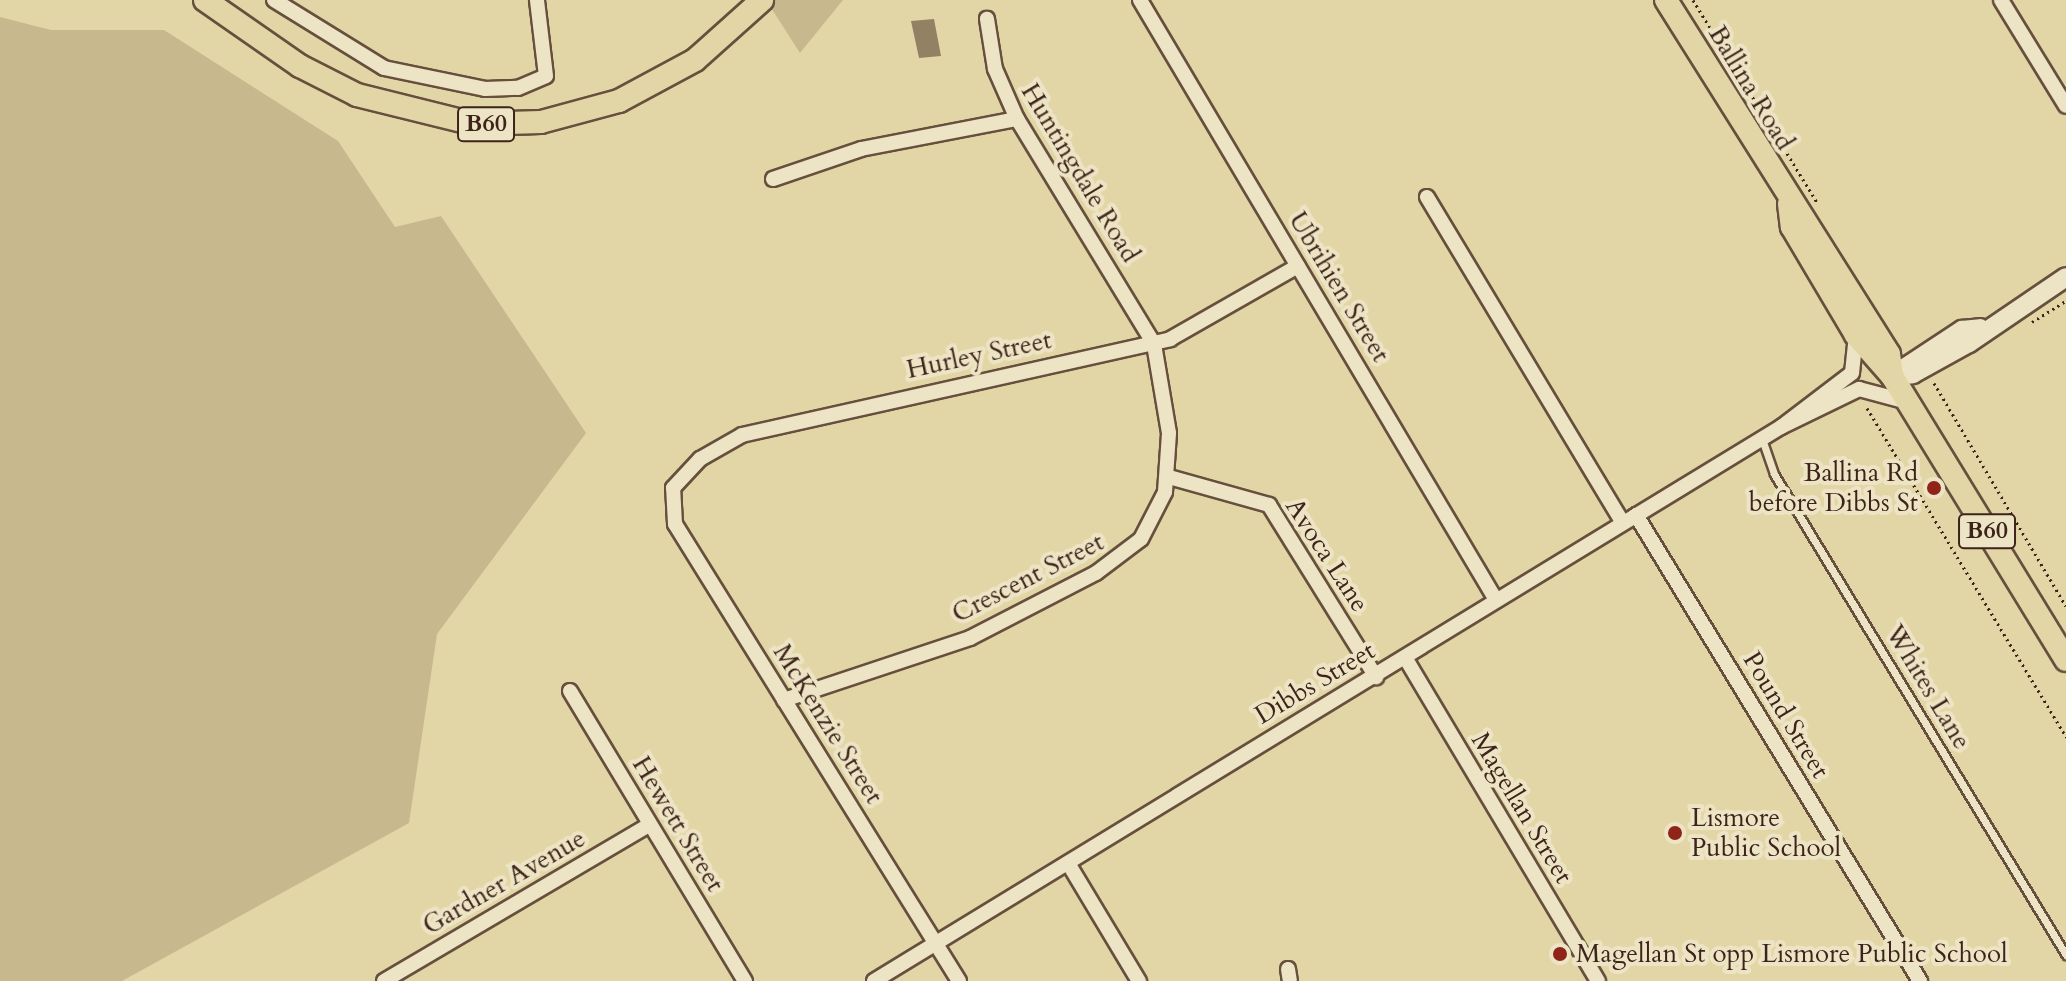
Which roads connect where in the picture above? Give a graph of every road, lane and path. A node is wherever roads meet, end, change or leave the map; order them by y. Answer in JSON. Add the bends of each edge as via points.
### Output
{"nodes":[{"id":1,"x":205,"y":0,"type":"edge"},
{"id":2,"x":274,"y":0,"type":"edge"},
{"id":3,"x":537,"y":0,"type":"edge"},
{"id":4,"x":762,"y":0,"type":"edge"},
{"id":5,"x":1140,"y":0,"type":"edge"},
{"id":6,"x":1666,"y":0,"type":"edge"},
{"id":7,"x":1693,"y":0,"type":"edge"},
{"id":8,"x":2001,"y":0,"type":"edge"},
{"id":9,"x":987,"y":19,"type":"dead end"},
{"id":10,"x":2066,"y":106,"type":"edge"},
{"id":11,"x":1017,"y":119,"type":"junction"},
{"id":12,"x":773,"y":179,"type":"dead end"},
{"id":13,"x":1427,"y":197,"type":"dead end"},
{"id":14,"x":1789,"y":204,"type":"junction"},
{"id":15,"x":1820,"y":206,"type":"dead end"},
{"id":16,"x":1298,"y":266,"type":"junction"},
{"id":17,"x":2066,"y":277,"type":"edge"},
{"id":18,"x":2066,"y":301,"type":"edge"},
{"id":19,"x":2027,"y":325,"type":"dead end"},
{"id":20,"x":1856,"y":335,"type":"junction"},
{"id":21,"x":1154,"y":344,"type":"junction"},
{"id":22,"x":1892,"y":376,"type":"junction"},
{"id":23,"x":1936,"y":381,"type":"dead end"},
{"id":24,"x":1862,"y":399,"type":"dead end"},
{"id":25,"x":1908,"y":402,"type":"junction"},
{"id":26,"x":1781,"y":427,"type":"junction"},
{"id":27,"x":1762,"y":439,"type":"junction"},
{"id":28,"x":1169,"y":477,"type":"junction"},
{"id":29,"x":673,"y":488,"type":"joint"},
{"id":30,"x":1630,"y":519,"type":"junction"},
{"id":31,"x":1496,"y":600,"type":"junction"},
{"id":32,"x":2066,"y":606,"type":"edge"},
{"id":33,"x":1406,"y":659,"type":"junction"},
{"id":34,"x":2066,"y":660,"type":"edge"},
{"id":35,"x":1376,"y":677,"type":"junction"},
{"id":36,"x":570,"y":691,"type":"dead end"},
{"id":37,"x":784,"y":700,"type":"junction"},
{"id":38,"x":2066,"y":737,"type":"edge"},
{"id":39,"x":649,"y":825,"type":"junction"},
{"id":40,"x":1068,"y":863,"type":"junction"},
{"id":41,"x":937,"y":944,"type":"junction"},
{"id":42,"x":2066,"y":955,"type":"edge"},
{"id":43,"x":384,"y":981,"type":"edge"},
{"id":44,"x":745,"y":981,"type":"edge"},
{"id":45,"x":874,"y":981,"type":"edge"},
{"id":46,"x":959,"y":981,"type":"edge"},
{"id":47,"x":1139,"y":981,"type":"edge"},
{"id":48,"x":1598,"y":981,"type":"edge"},
{"id":49,"x":1920,"y":981,"type":"edge"}],
"edges":[{"from":1,"to":4,"type":"main road","number":"B60","via":[[300,66],[357,95],[474,124],[541,122],[619,101],[695,60]]},
{"from":2,"to":3,"type":"street","via":[[353,53],[415,78],[485,89],[518,88],[546,76]]},
{"from":5,"to":16,"type":"street","name":"Ubrihien Street"},
{"from":6,"to":14,"type":"main road","name":"Ballina Road","number":"B60"},
{"from":7,"to":15,"type":"path"},
{"from":8,"to":10,"type":"street"},
{"from":9,"to":11,"type":"street","name":"Huntingdale Road","via":[[995,69]]},
{"from":11,"to":12,"type":"street","via":[[861,149]]},
{"from":11,"to":21,"type":"street","name":"Huntingdale Road"},
{"from":13,"to":30,"type":"street","name":"Pound Street"},
{"from":14,"to":20,"type":"main road","name":"Ballina Road","number":"B60","via":[[1792,227]]},
{"from":14,"to":22,"type":"main road","name":"Ballina Road","number":"B60","via":[[1806,218],[1889,354]]},
{"from":16,"to":21,"type":"street","name":"Hurley Street"},
{"from":16,"to":31,"type":"street","name":"Ubrihien Street"},
{"from":17,"to":22,"type":"street","via":[[1980,328],[1950,336]]},
{"from":18,"to":19,"type":"path"},
{"from":20,"to":22,"type":"main road","name":"Ballina Road","number":"B60"},
{"from":20,"to":26,"type":"street","name":"Dibbs Street","via":[[1852,373]]},
{"from":21,"to":28,"type":"street","name":"Crescent Street","via":[[1166,397]]},
{"from":21,"to":29,"type":"street","name":"Hurley Street","via":[[742,435],[700,459]]},
{"from":22,"to":25,"type":"main road","name":"Ballina Road","number":"B60"},
{"from":23,"to":32,"type":"path"},
{"from":24,"to":38,"type":"path"},
{"from":25,"to":26,"type":"street","name":"Dibbs Street","via":[[1859,389]]},
{"from":25,"to":34,"type":"main road","name":"Ballina Road","number":"B60"},
{"from":26,"to":27,"type":"street","name":"Dibbs Street"},
{"from":27,"to":30,"type":"street","name":"Dibbs Street"},
{"from":27,"to":42,"type":"lane","name":"Whites Lane","via":[[1774,474]]},
{"from":28,"to":35,"type":"street","name":"Avoca Lane","via":[[1269,505]]},
{"from":28,"to":37,"type":"street","name":"Crescent Street","via":[[1148,530],[1114,563],[970,638]]},
{"from":29,"to":37,"type":"street","name":"McKenzie Street","via":[[675,524]]},
{"from":30,"to":31,"type":"street","name":"Dibbs Street"},
{"from":30,"to":49,"type":"street","name":"Pound Street"},
{"from":31,"to":33,"type":"street","name":"Dibbs Street"},
{"from":33,"to":35,"type":"street","name":"Dibbs Street"},
{"from":33,"to":48,"type":"street","name":"Magellan Street"},
{"from":35,"to":40,"type":"street","name":"Dibbs Street"},
{"from":36,"to":39,"type":"street","name":"Hewett Street"},
{"from":37,"to":41,"type":"street","name":"McKenzie Street"},
{"from":39,"to":43,"type":"street","name":"Gardner Avenue"},
{"from":39,"to":44,"type":"street","name":"Hewett Street"},
{"from":40,"to":41,"type":"street","name":"Dibbs Street"},
{"from":40,"to":47,"type":"street"},
{"from":41,"to":45,"type":"street","name":"Dibbs Street"},
{"from":41,"to":46,"type":"street","name":"McKenzie Street"}]}
